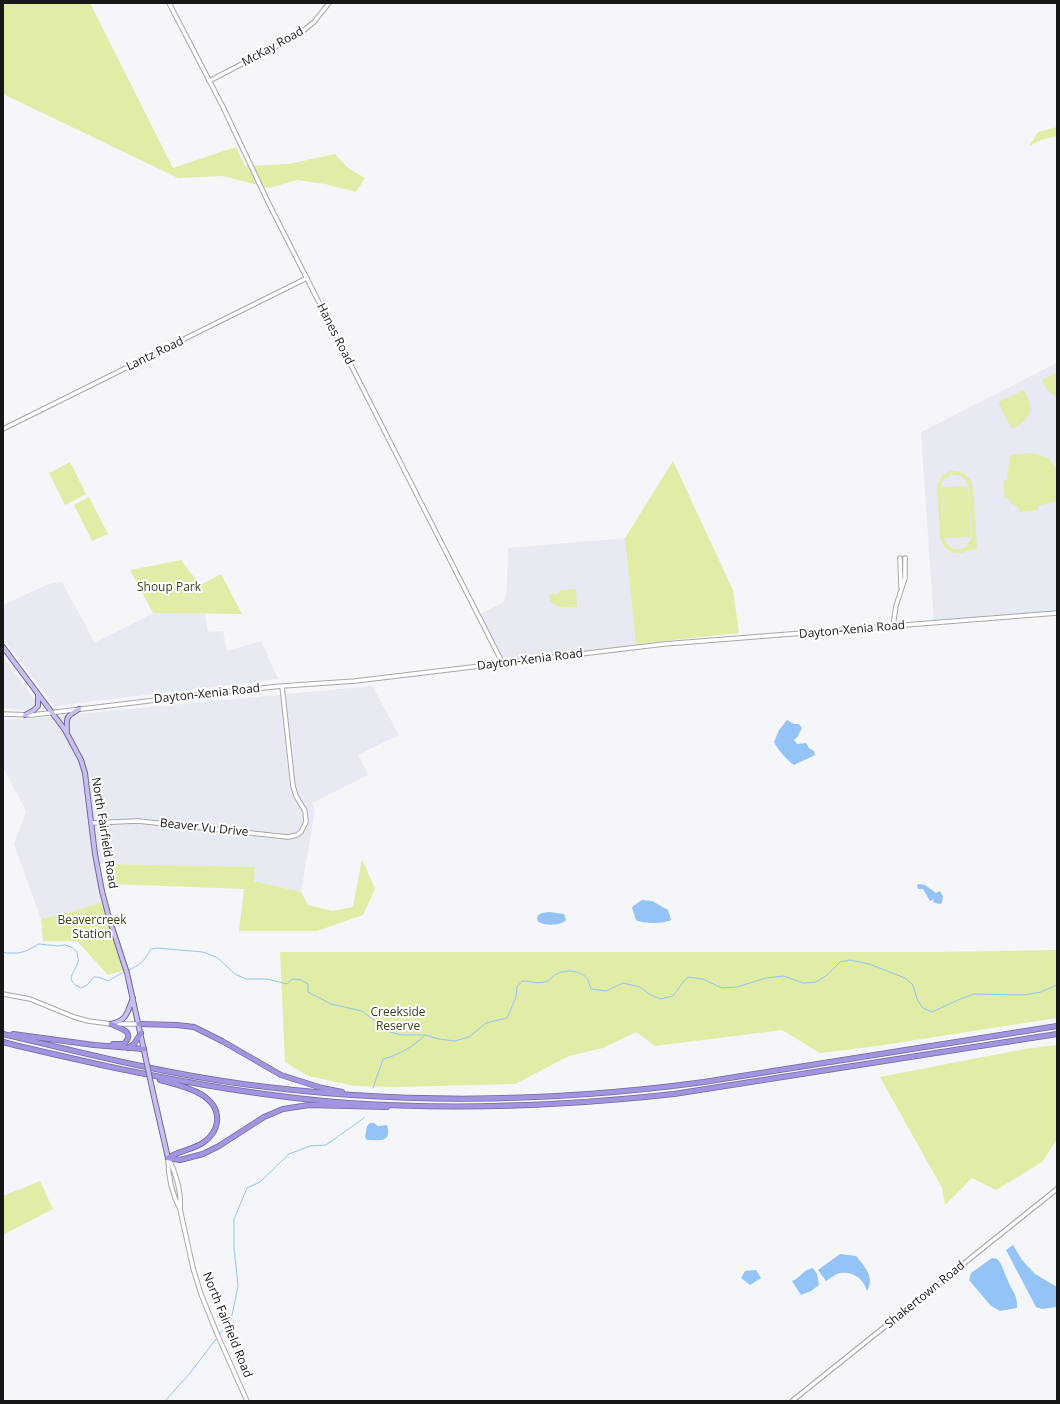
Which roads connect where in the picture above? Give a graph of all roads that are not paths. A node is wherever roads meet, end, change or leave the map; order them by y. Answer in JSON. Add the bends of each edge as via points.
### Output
{"nodes":[{"id":1,"x":169,"y":3,"type":"edge"},
{"id":2,"x":329,"y":3,"type":"edge"},
{"id":3,"x":209,"y":81,"type":"junction"},
{"id":4,"x":307,"y":278,"type":"junction"},
{"id":5,"x":3,"y":429,"type":"edge"},
{"id":6,"x":900,"y":558,"type":"dead end"},
{"id":7,"x":905,"y":558,"type":"dead end"},
{"id":8,"x":900,"y":590,"type":"junction"},
{"id":9,"x":1057,"y":613,"type":"edge"},
{"id":10,"x":894,"y":626,"type":"junction"},
{"id":11,"x":3,"y":647,"type":"edge"},
{"id":12,"x":503,"y":664,"type":"junction"},
{"id":13,"x":282,"y":686,"type":"junction"},
{"id":14,"x":38,"y":695,"type":"junction"},
{"id":15,"x":79,"y":709,"type":"junction"},
{"id":16,"x":51,"y":712,"type":"junction"},
{"id":17,"x":3,"y":714,"type":"edge"},
{"id":18,"x":25,"y":715,"type":"junction"},
{"id":19,"x":67,"y":734,"type":"junction"},
{"id":20,"x":91,"y":823,"type":"junction"},
{"id":21,"x":3,"y":994,"type":"edge"},
{"id":22,"x":134,"y":998,"type":"junction"},
{"id":23,"x":111,"y":1024,"type":"junction"},
{"id":24,"x":139,"y":1024,"type":"junction"},
{"id":25,"x":1057,"y":1026,"type":"edge"},
{"id":26,"x":141,"y":1032,"type":"junction"},
{"id":27,"x":3,"y":1034,"type":"edge"},
{"id":28,"x":1057,"y":1034,"type":"edge"},
{"id":29,"x":3,"y":1042,"type":"edge"},
{"id":30,"x":94,"y":1045,"type":"junction"},
{"id":31,"x":127,"y":1048,"type":"junction"},
{"id":32,"x":144,"y":1049,"type":"junction"},
{"id":33,"x":137,"y":1072,"type":"junction"},
{"id":34,"x":366,"y":1096,"type":"junction"},
{"id":35,"x":408,"y":1106,"type":"junction"},
{"id":36,"x":168,"y":1158,"type":"junction"},
{"id":37,"x":1057,"y":1189,"type":"edge"},
{"id":38,"x":247,"y":1401,"type":"edge"},
{"id":39,"x":792,"y":1401,"type":"edge"}],
"edges":[{"from":1,"to":3,"type":"street","name":"Hanes Road"},
{"from":2,"to":3,"type":"street","name":"McKay Road","via":[[314,22],[298,35]]},
{"from":3,"to":4,"type":"street","name":"Hanes Road"},
{"from":4,"to":5,"type":"street","name":"Lantz Road"},
{"from":4,"to":12,"type":"street","name":"Hanes Road"},
{"from":6,"to":8,"type":"street"},
{"from":7,"to":8,"type":"street","via":[[906,578]]},
{"from":8,"to":10,"type":"street"},
{"from":9,"to":10,"type":"street","name":"Dayton-Xenia Road"},
{"from":10,"to":12,"type":"street","name":"Dayton-Xenia Road","via":[[664,644]]},
{"from":11,"to":14,"type":"main road","name":"North Fairfield Road"},
{"from":12,"to":13,"type":"street","name":"Dayton-Xenia Road","via":[[355,681]]},
{"from":13,"to":15,"type":"street","name":"Dayton-Xenia Road"},
{"from":13,"to":20,"type":"street","name":"Beaver Vu Drive","via":[[293,786],[306,819],[301,832],[288,837],[138,821]]},
{"from":14,"to":16,"type":"main road","name":"North Fairfield Road"},
{"from":14,"to":18,"type":"main road","via":[[38,706]]},
{"from":15,"to":16,"type":"street","name":"Dayton-Xenia Road"},
{"from":15,"to":19,"type":"main road","via":[[67,718]]},
{"from":16,"to":18,"type":"street","name":"Dayton-Xenia Road"},
{"from":16,"to":19,"type":"main road","name":"North Fairfield Road"},
{"from":17,"to":18,"type":"street","name":"Dayton-Xenia Road"},
{"from":19,"to":20,"type":"main road","name":"North Fairfield Road","via":[[85,773]]},
{"from":20,"to":22,"type":"main road","name":"North Fairfield Road","via":[[102,891]]},
{"from":21,"to":23,"type":"street","via":[[30,999],[88,1021]]},
{"from":22,"to":23,"type":"main road","via":[[125,1017]]},
{"from":22,"to":24,"type":"main road","name":"North Fairfield Road"},
{"from":23,"to":24,"type":"street"},
{"from":23,"to":30,"type":"highway","via":[[127,1032],[124,1044]]},
{"from":24,"to":26,"type":"main road","name":"North Fairfield Road"},
{"from":24,"to":34,"type":"highway","via":[[177,1024],[194,1027],[281,1075],[322,1088]]},
{"from":25,"to":34,"type":"highway","via":[[645,1090],[493,1099]]},
{"from":26,"to":31,"type":"highway","via":[[134,1044]]},
{"from":26,"to":32,"type":"main road","name":"North Fairfield Road"},
{"from":27,"to":30,"type":"highway"},
{"from":27,"to":34,"type":"highway","via":[[194,1076],[293,1090]]},
{"from":28,"to":35,"type":"highway","via":[[717,1088],[622,1100],[516,1106]]},
{"from":29,"to":33,"type":"highway"},
{"from":30,"to":31,"type":"highway"},
{"from":31,"to":32,"type":"highway"},
{"from":32,"to":36,"type":"main road","name":"North Fairfield Road","bridge":true},
{"from":33,"to":35,"type":"highway","via":[[234,1090]]},
{"from":33,"to":36,"type":"highway","via":[[190,1090],[210,1101],[216,1108],[216,1127],[213,1134],[195,1148]]},
{"from":35,"to":36,"type":"highway","via":[[379,1108],[309,1105],[288,1108],[264,1117],[203,1154],[180,1160]]},
{"from":36,"to":38,"type":"street","name":"North Fairfield Road","via":[[173,1167],[193,1268],[201,1294]]},
{"from":37,"to":39,"type":"street","name":"Shakertown Road"}]}
